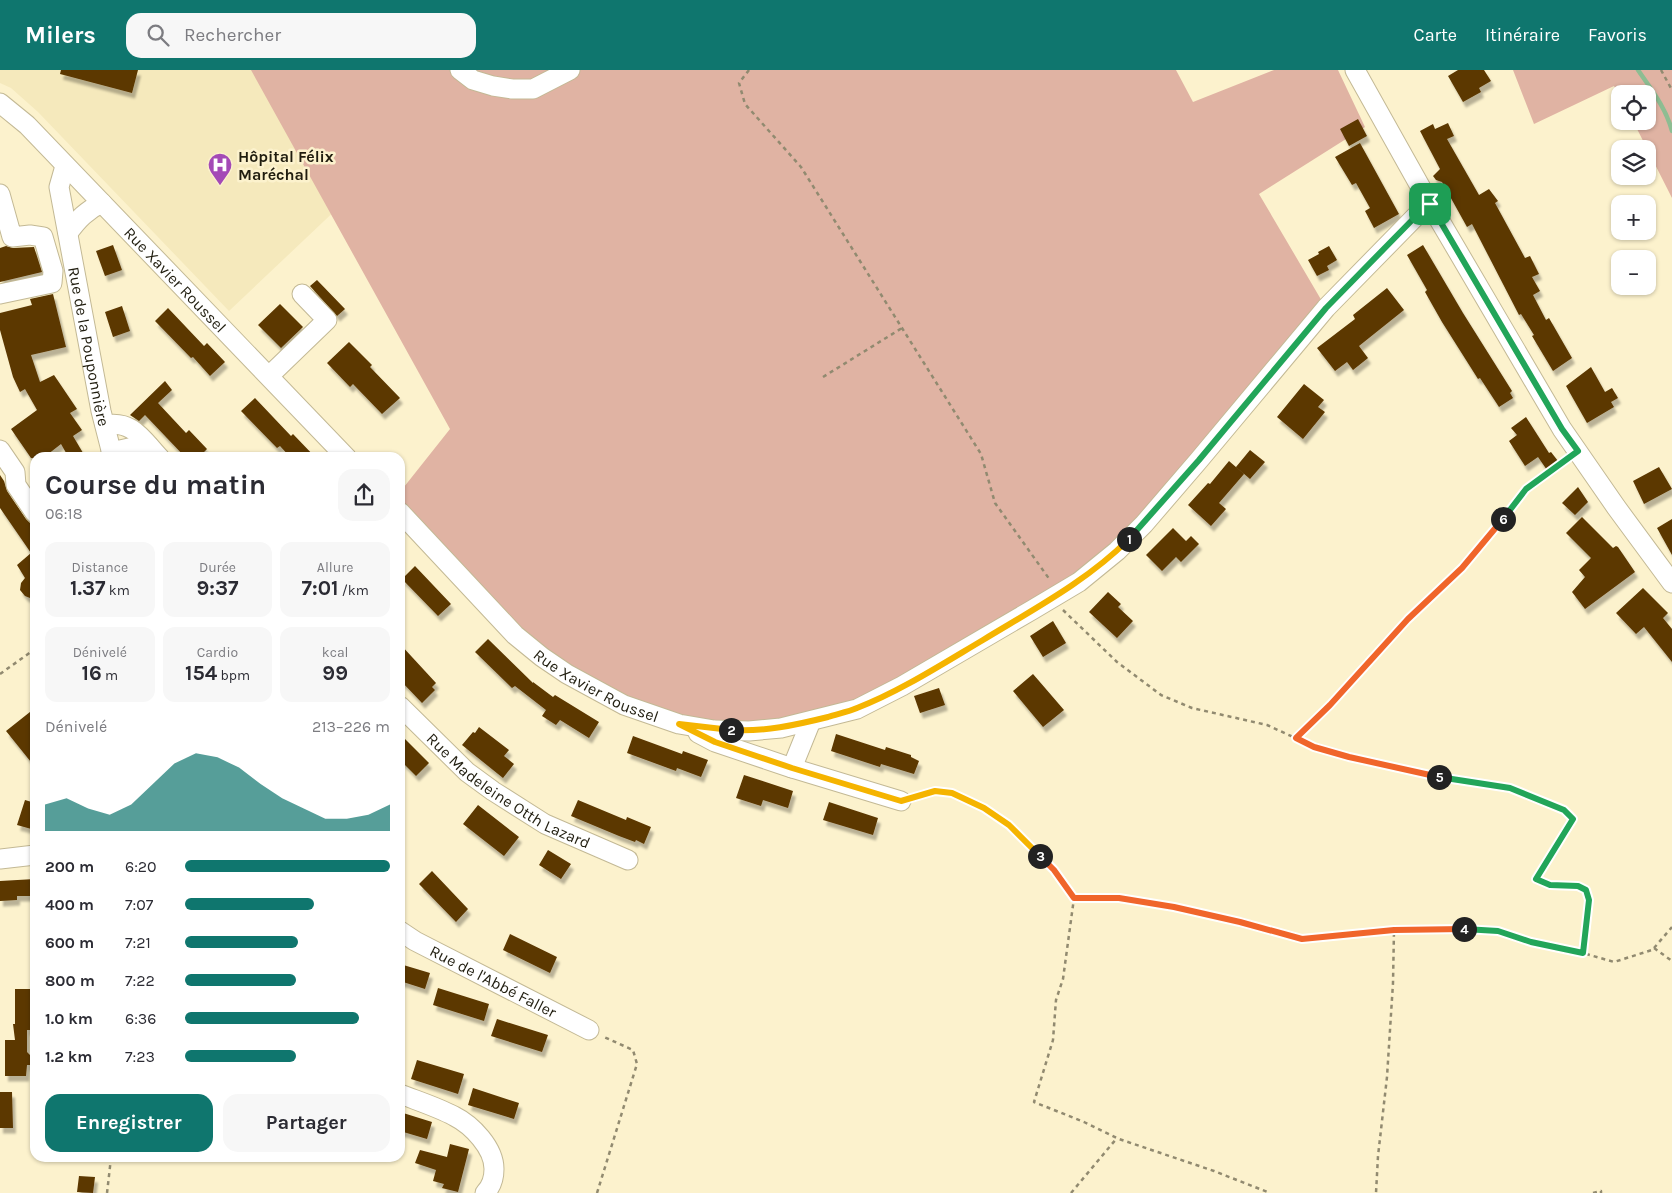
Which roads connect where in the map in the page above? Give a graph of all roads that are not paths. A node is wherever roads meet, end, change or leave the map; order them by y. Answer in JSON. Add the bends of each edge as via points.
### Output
{"nodes":[{"id":1,"x":460,"y":70,"type":"edge"},
{"id":2,"x":570,"y":70,"type":"edge"},
{"id":3,"x":1355,"y":70,"type":"edge"},
{"id":4,"x":0,"y":104,"type":"edge"},
{"id":5,"x":65,"y":166,"type":"junction"},
{"id":6,"x":0,"y":194,"type":"edge"},
{"id":7,"x":102,"y":202,"type":"junction"},
{"id":8,"x":1430,"y":204,"type":"junction"},
{"id":9,"x":68,"y":233,"type":"junction"},
{"id":10,"x":0,"y":294,"type":"edge"},
{"id":11,"x":302,"y":294,"type":"dead end"},
{"id":12,"x":269,"y":376,"type":"junction"},
{"id":13,"x":105,"y":425,"type":"junction"},
{"id":14,"x":0,"y":450,"type":"edge"},
{"id":15,"x":111,"y":452,"type":"edge"},
{"id":16,"x":121,"y":452,"type":"edge"},
{"id":17,"x":154,"y":452,"type":"edge"},
{"id":18,"x":342,"y":452,"type":"edge"},
{"id":19,"x":30,"y":506,"type":"edge"},
{"id":20,"x":405,"y":517,"type":"edge"},
{"id":21,"x":1672,"y":583,"type":"edge"},
{"id":22,"x":405,"y":711,"type":"edge"},
{"id":23,"x":811,"y":721,"type":"junction"},
{"id":24,"x":679,"y":724,"type":"junction"},
{"id":25,"x":792,"y":768,"type":"junction"},
{"id":26,"x":901,"y":801,"type":"road end"},
{"id":27,"x":30,"y":855,"type":"edge"},
{"id":28,"x":0,"y":860,"type":"edge"},
{"id":29,"x":628,"y":860,"type":"dead end"},
{"id":30,"x":405,"y":934,"type":"edge"},
{"id":31,"x":589,"y":1030,"type":"road end"},
{"id":32,"x":405,"y":1096,"type":"edge"},
{"id":33,"x":484,"y":1193,"type":"edge"}],
"edges":[{"from":1,"to":2,"type":"street","via":[[473,80],[512,89],[533,89]]},
{"from":3,"to":8,"type":"street"},
{"from":4,"to":5,"type":"street","name":"Rue Xavier Roussel","via":[[27,125]]},
{"from":5,"to":7,"type":"street","name":"Rue Xavier Roussel"},
{"from":5,"to":9,"type":"street","name":"Rue de la Pouponnière","via":[[59,187]]},
{"from":6,"to":10,"type":"street","via":[[12,237],[43,237],[53,270],[52,284]]},
{"from":7,"to":9,"type":"street","via":[[78,219]]},
{"from":7,"to":12,"type":"street","name":"Rue Xavier Roussel"},
{"from":8,"to":21,"type":"street","via":[[1562,429]]},
{"from":8,"to":23,"type":"street","name":"Rue Xavier Roussel","via":[[1326,308],[1144,524],[1117,551],[1079,582],[902,686],[857,709]]},
{"from":9,"to":13,"type":"street","name":"Rue de la Pouponnière"},
{"from":11,"to":12,"type":"street","via":[[327,320]]},
{"from":12,"to":18,"type":"street","name":"Rue Xavier Roussel"},
{"from":13,"to":15,"type":"street","name":"Rue de la Pouponnière"},
{"from":13,"to":17,"type":"street","via":[[121,424],[134,428]]},
{"from":14,"to":19,"type":"street","via":[[15,472],[16,485]]},
{"from":16,"to":17,"type":"street","via":[[138,446]]},
{"from":20,"to":24,"type":"street","name":"Rue Xavier Roussel","via":[[515,635],[542,657],[624,705]]},
{"from":22,"to":29,"type":"street","name":"Rue Madeleine Otth Lazard","via":[[467,772],[493,791],[545,824]]},
{"from":23,"to":24,"type":"street","name":"Rue Xavier Roussel","via":[[749,731]]},
{"from":23,"to":25,"type":"street"},
{"from":24,"to":25,"type":"street","via":[[715,742]]},
{"from":25,"to":26,"type":"street"},
{"from":27,"to":28,"type":"street"},
{"from":30,"to":31,"type":"street","name":"Rue de l'Abbé Faller"},
{"from":32,"to":33,"type":"street","via":[[455,1116],[487,1146],[494,1163],[494,1177]]}]}
